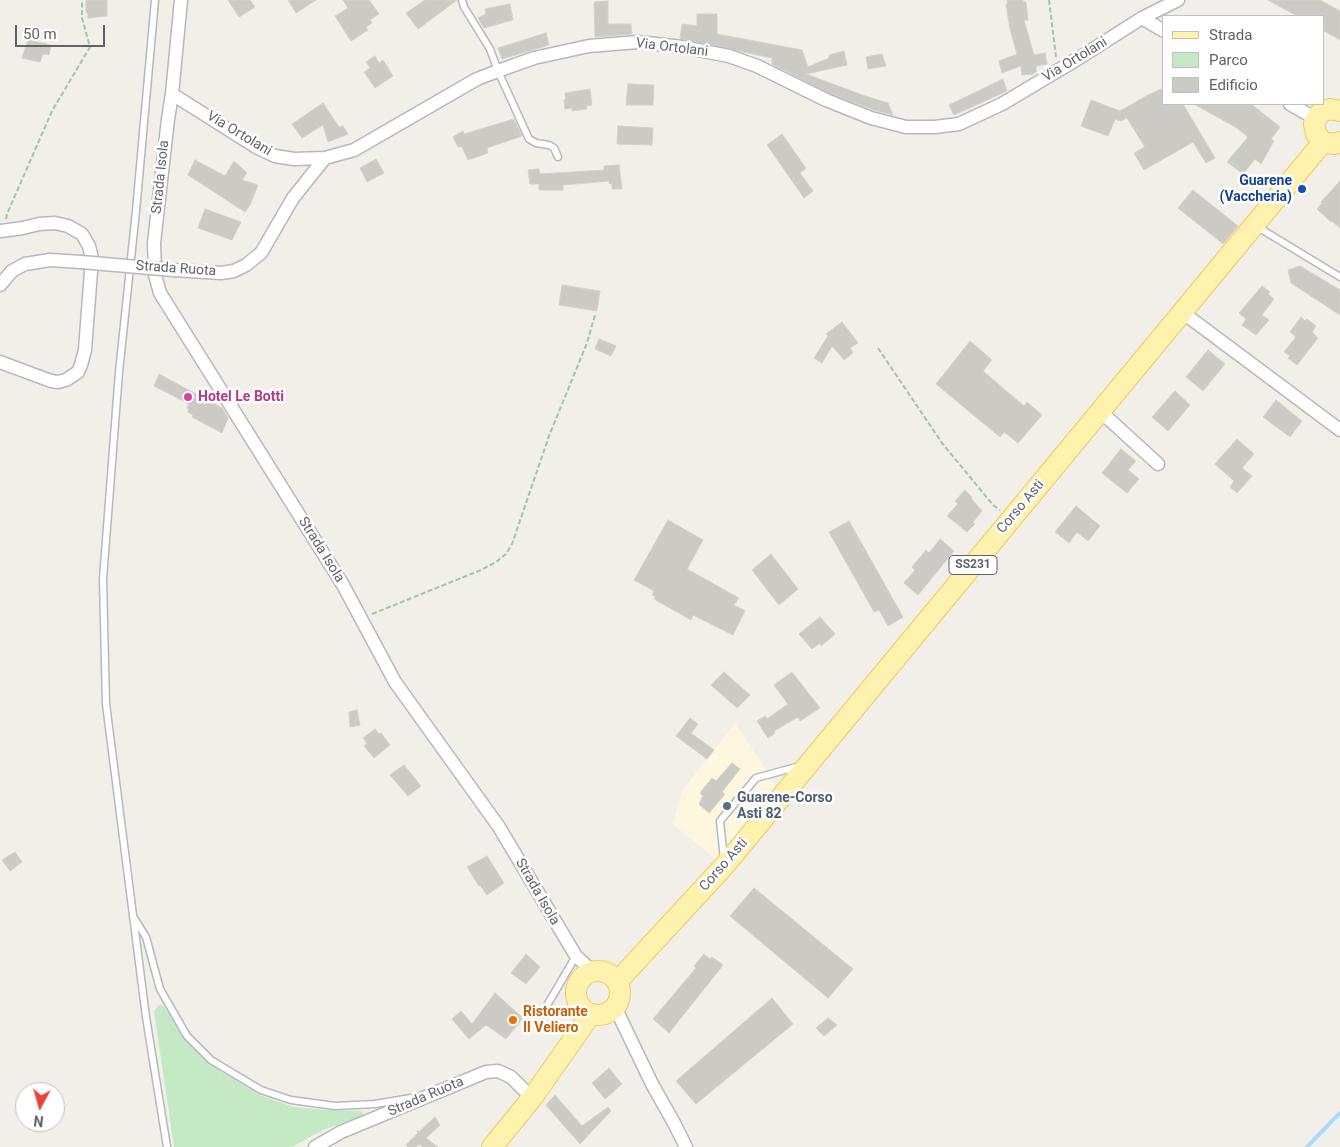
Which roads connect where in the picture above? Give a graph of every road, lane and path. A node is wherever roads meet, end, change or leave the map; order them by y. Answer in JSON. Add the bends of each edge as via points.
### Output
{"nodes":[{"id":1,"x":82,"y":0,"type":"edge"},
{"id":2,"x":155,"y":0,"type":"edge"},
{"id":3,"x":181,"y":0,"type":"edge"},
{"id":4,"x":462,"y":0,"type":"edge"},
{"id":5,"x":1049,"y":0,"type":"edge"},
{"id":6,"x":1178,"y":0,"type":"edge"},
{"id":7,"x":1142,"y":18,"type":"junction"},
{"id":8,"x":1162,"y":30,"type":"edge"},
{"id":9,"x":498,"y":71,"type":"junction"},
{"id":10,"x":1058,"y":71,"type":"junction"},
{"id":11,"x":172,"y":94,"type":"junction"},
{"id":12,"x":1292,"y":105,"type":"edge"},
{"id":13,"x":1340,"y":111,"type":"edge"},
{"id":14,"x":1316,"y":119,"type":"junction"},
{"id":15,"x":1332,"y":142,"type":"edge"},
{"id":16,"x":558,"y":157,"type":"dead end"},
{"id":17,"x":325,"y":158,"type":"junction"},
{"id":18,"x":1254,"y":225,"type":"junction"},
{"id":19,"x":2,"y":231,"type":"edge"},
{"id":20,"x":1340,"y":277,"type":"edge"},
{"id":21,"x":0,"y":285,"type":"edge"},
{"id":22,"x":1182,"y":312,"type":"junction"},
{"id":23,"x":595,"y":315,"type":"dead end"},
{"id":24,"x":878,"y":348,"type":"dead end"},
{"id":25,"x":0,"y":362,"type":"edge"},
{"id":26,"x":1100,"y":411,"type":"junction"},
{"id":27,"x":1340,"y":430,"type":"edge"},
{"id":28,"x":1158,"y":464,"type":"dead end"},
{"id":29,"x":1012,"y":518,"type":"junction"},
{"id":30,"x":361,"y":618,"type":"junction"},
{"id":31,"x":808,"y":764,"type":"junction"},
{"id":32,"x":725,"y":865,"type":"junction"},
{"id":33,"x":132,"y":915,"type":"junction"},
{"id":34,"x":576,"y":956,"type":"junction"},
{"id":35,"x":593,"y":972,"type":"junction"},
{"id":36,"x":617,"y":982,"type":"junction"},
{"id":37,"x":615,"y":1007,"type":"junction"},
{"id":38,"x":591,"y":1014,"type":"junction"},
{"id":39,"x":539,"y":1019,"type":"dead end"},
{"id":40,"x":427,"y":1096,"type":"junction"},
{"id":41,"x":532,"y":1098,"type":"junction"},
{"id":42,"x":167,"y":1147,"type":"edge"},
{"id":43,"x":315,"y":1147,"type":"edge"},
{"id":44,"x":492,"y":1147,"type":"edge"},
{"id":45,"x":686,"y":1147,"type":"edge"}],
"edges":[{"from":1,"to":19,"type":"path","via":[[82,18],[90,47],[52,111]]},
{"from":2,"to":33,"type":"lane","via":[[119,372],[103,579],[106,704]]},
{"from":3,"to":11,"type":"street","name":"Strada Isola"},
{"from":4,"to":9,"type":"lane","via":[[490,49]]},
{"from":5,"to":10,"type":"path"},
{"from":6,"to":7,"type":"street","name":"Via Ortolani"},
{"from":7,"to":8,"type":"street"},
{"from":7,"to":10,"type":"street","name":"Via Ortolani"},
{"from":9,"to":10,"type":"street","name":"Via Ortolani","via":[[534,58],[589,46],[638,42],[682,47],[729,56],[871,118],[916,127],[959,124],[1002,104]]},
{"from":9,"to":16,"type":"lane","via":[[529,139],[550,145]]},
{"from":9,"to":17,"type":"street","name":"Via Ortolani","via":[[477,79],[354,150]]},
{"from":11,"to":17,"type":"street","name":"Via Ortolani","via":[[275,156]]},
{"from":11,"to":30,"type":"street","name":"Strada Isola","via":[[154,243],[155,275],[160,293]]},
{"from":12,"to":14,"type":"street"},
{"from":13,"to":14,"type":"main road","via":[[1324,110]]},
{"from":14,"to":15,"type":"main road","number":"SS231","via":[[1314,129],[1319,138]]},
{"from":15,"to":18,"type":"main road","name":"Corso Asti","number":"SS231"},
{"from":17,"to":21,"type":"street","name":"Strada Ruota","bridge":true,"via":[[293,198],[261,253],[234,271],[220,273],[50,260],[25,264],[12,271]]},
{"from":18,"to":20,"type":"lane"},
{"from":18,"to":22,"type":"main road","name":"Corso Asti","number":"SS231"},
{"from":19,"to":25,"type":"street","via":[[39,224],[68,226],[82,234],[92,258],[85,350],[78,372],[58,382]]},
{"from":22,"to":26,"type":"main road","name":"Corso Asti","number":"SS231"},
{"from":22,"to":27,"type":"street"},
{"from":23,"to":30,"type":"path","via":[[506,554],[481,570]]},
{"from":24,"to":29,"type":"path","via":[[942,443],[993,505]]},
{"from":26,"to":28,"type":"street"},
{"from":26,"to":29,"type":"main road","name":"Corso Asti","number":"SS231"},
{"from":29,"to":31,"type":"main road","name":"Corso Asti","number":"SS231"},
{"from":30,"to":34,"type":"street","name":"Strada Isola","via":[[395,682],[499,827]]},
{"from":31,"to":32,"type":"main road","name":"Corso Asti","number":"SS231"},
{"from":31,"to":32,"type":"lane","via":[[756,778],[720,821]]},
{"from":32,"to":36,"type":"main road","name":"Corso Asti","number":"SS231"},
{"from":33,"to":40,"type":"lane","via":[[146,937],[160,989],[187,1036],[211,1060],[261,1090],[291,1100],[335,1106]]},
{"from":33,"to":42,"type":"lane"},
{"from":34,"to":35,"type":"street","name":"Strada Isola"},
{"from":34,"to":39,"type":"lane"},
{"from":35,"to":36,"type":"main road","via":[[607,973]]},
{"from":35,"to":38,"type":"main road","via":[[582,979],[576,992],[580,1005]]},
{"from":36,"to":37,"type":"main road","via":[[620,995]]},
{"from":37,"to":38,"type":"main road","via":[[604,1014]]},
{"from":37,"to":45,"type":"street"},
{"from":38,"to":41,"type":"main road"},
{"from":40,"to":41,"type":"street","name":"Strada Ruota","via":[[486,1072],[498,1071],[511,1077]]},
{"from":40,"to":43,"type":"street","name":"Strada Ruota","via":[[341,1132]]},
{"from":41,"to":44,"type":"main road"}]}
